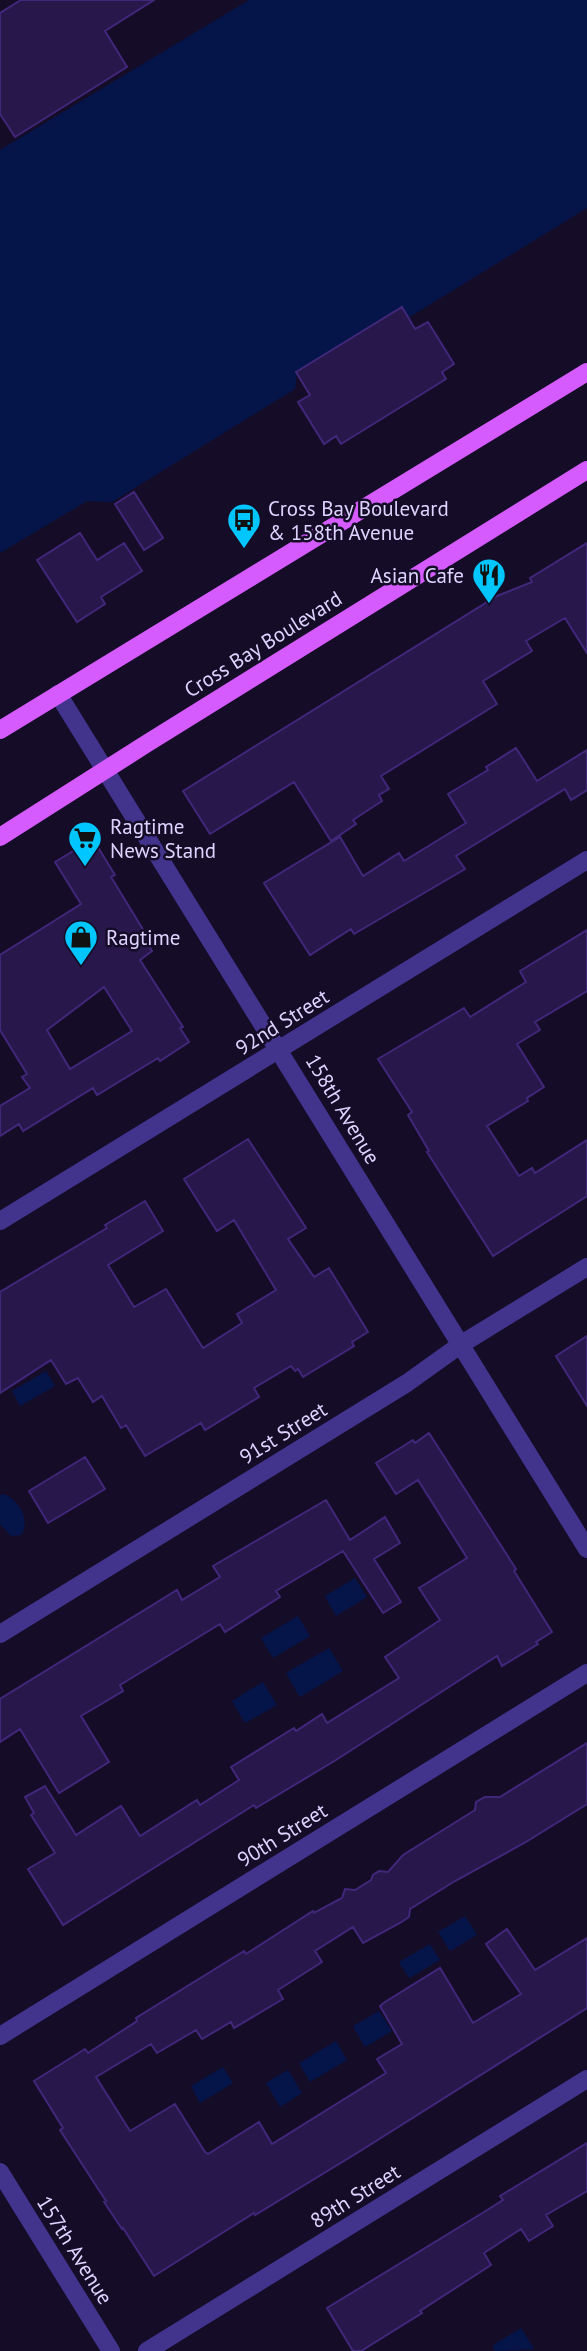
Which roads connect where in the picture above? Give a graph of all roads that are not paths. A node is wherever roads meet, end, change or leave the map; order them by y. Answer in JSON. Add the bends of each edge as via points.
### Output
{"nodes":[{"id":1,"x":587,"y":372,"type":"edge"},
{"id":2,"x":587,"y":470,"type":"edge"},
{"id":3,"x":58,"y":694,"type":"junction"},
{"id":4,"x":0,"y":730,"type":"edge"},
{"id":5,"x":104,"y":771,"type":"junction"},
{"id":6,"x":0,"y":837,"type":"edge"},
{"id":7,"x":587,"y":860,"type":"edge"},
{"id":8,"x":280,"y":1050,"type":"junction"},
{"id":9,"x":0,"y":1221,"type":"edge"},
{"id":10,"x":587,"y":1267,"type":"edge"},
{"id":11,"x":460,"y":1345,"type":"junction"},
{"id":12,"x":587,"y":1549,"type":"edge"},
{"id":13,"x":0,"y":1634,"type":"edge"},
{"id":14,"x":587,"y":1673,"type":"edge"},
{"id":15,"x":0,"y":2036,"type":"edge"},
{"id":16,"x":587,"y":2079,"type":"edge"},
{"id":17,"x":0,"y":2172,"type":"edge"},
{"id":18,"x":111,"y":2351,"type":"edge"},
{"id":19,"x":147,"y":2351,"type":"edge"}],
"edges":[{"from":1,"to":3,"type":"main road"},
{"from":2,"to":5,"type":"main road","name":"Cross Bay Boulevard"},
{"from":3,"to":4,"type":"main road"},
{"from":3,"to":5,"type":"street","name":"158th Avenue"},
{"from":5,"to":6,"type":"main road","name":"Cross Bay Boulevard"},
{"from":5,"to":8,"type":"street","name":"158th Avenue"},
{"from":7,"to":8,"type":"street","name":"92nd Street"},
{"from":8,"to":9,"type":"street","name":"92nd Street"},
{"from":8,"to":11,"type":"street","name":"158th Avenue"},
{"from":10,"to":11,"type":"street","name":"91st Street"},
{"from":11,"to":12,"type":"street","name":"158th Avenue"},
{"from":11,"to":13,"type":"street","name":"91st Street","via":[[407,1383]]},
{"from":14,"to":15,"type":"street","name":"90th Street"},
{"from":16,"to":19,"type":"street","name":"89th Street"},
{"from":17,"to":18,"type":"street","name":"157th Avenue"}]}
